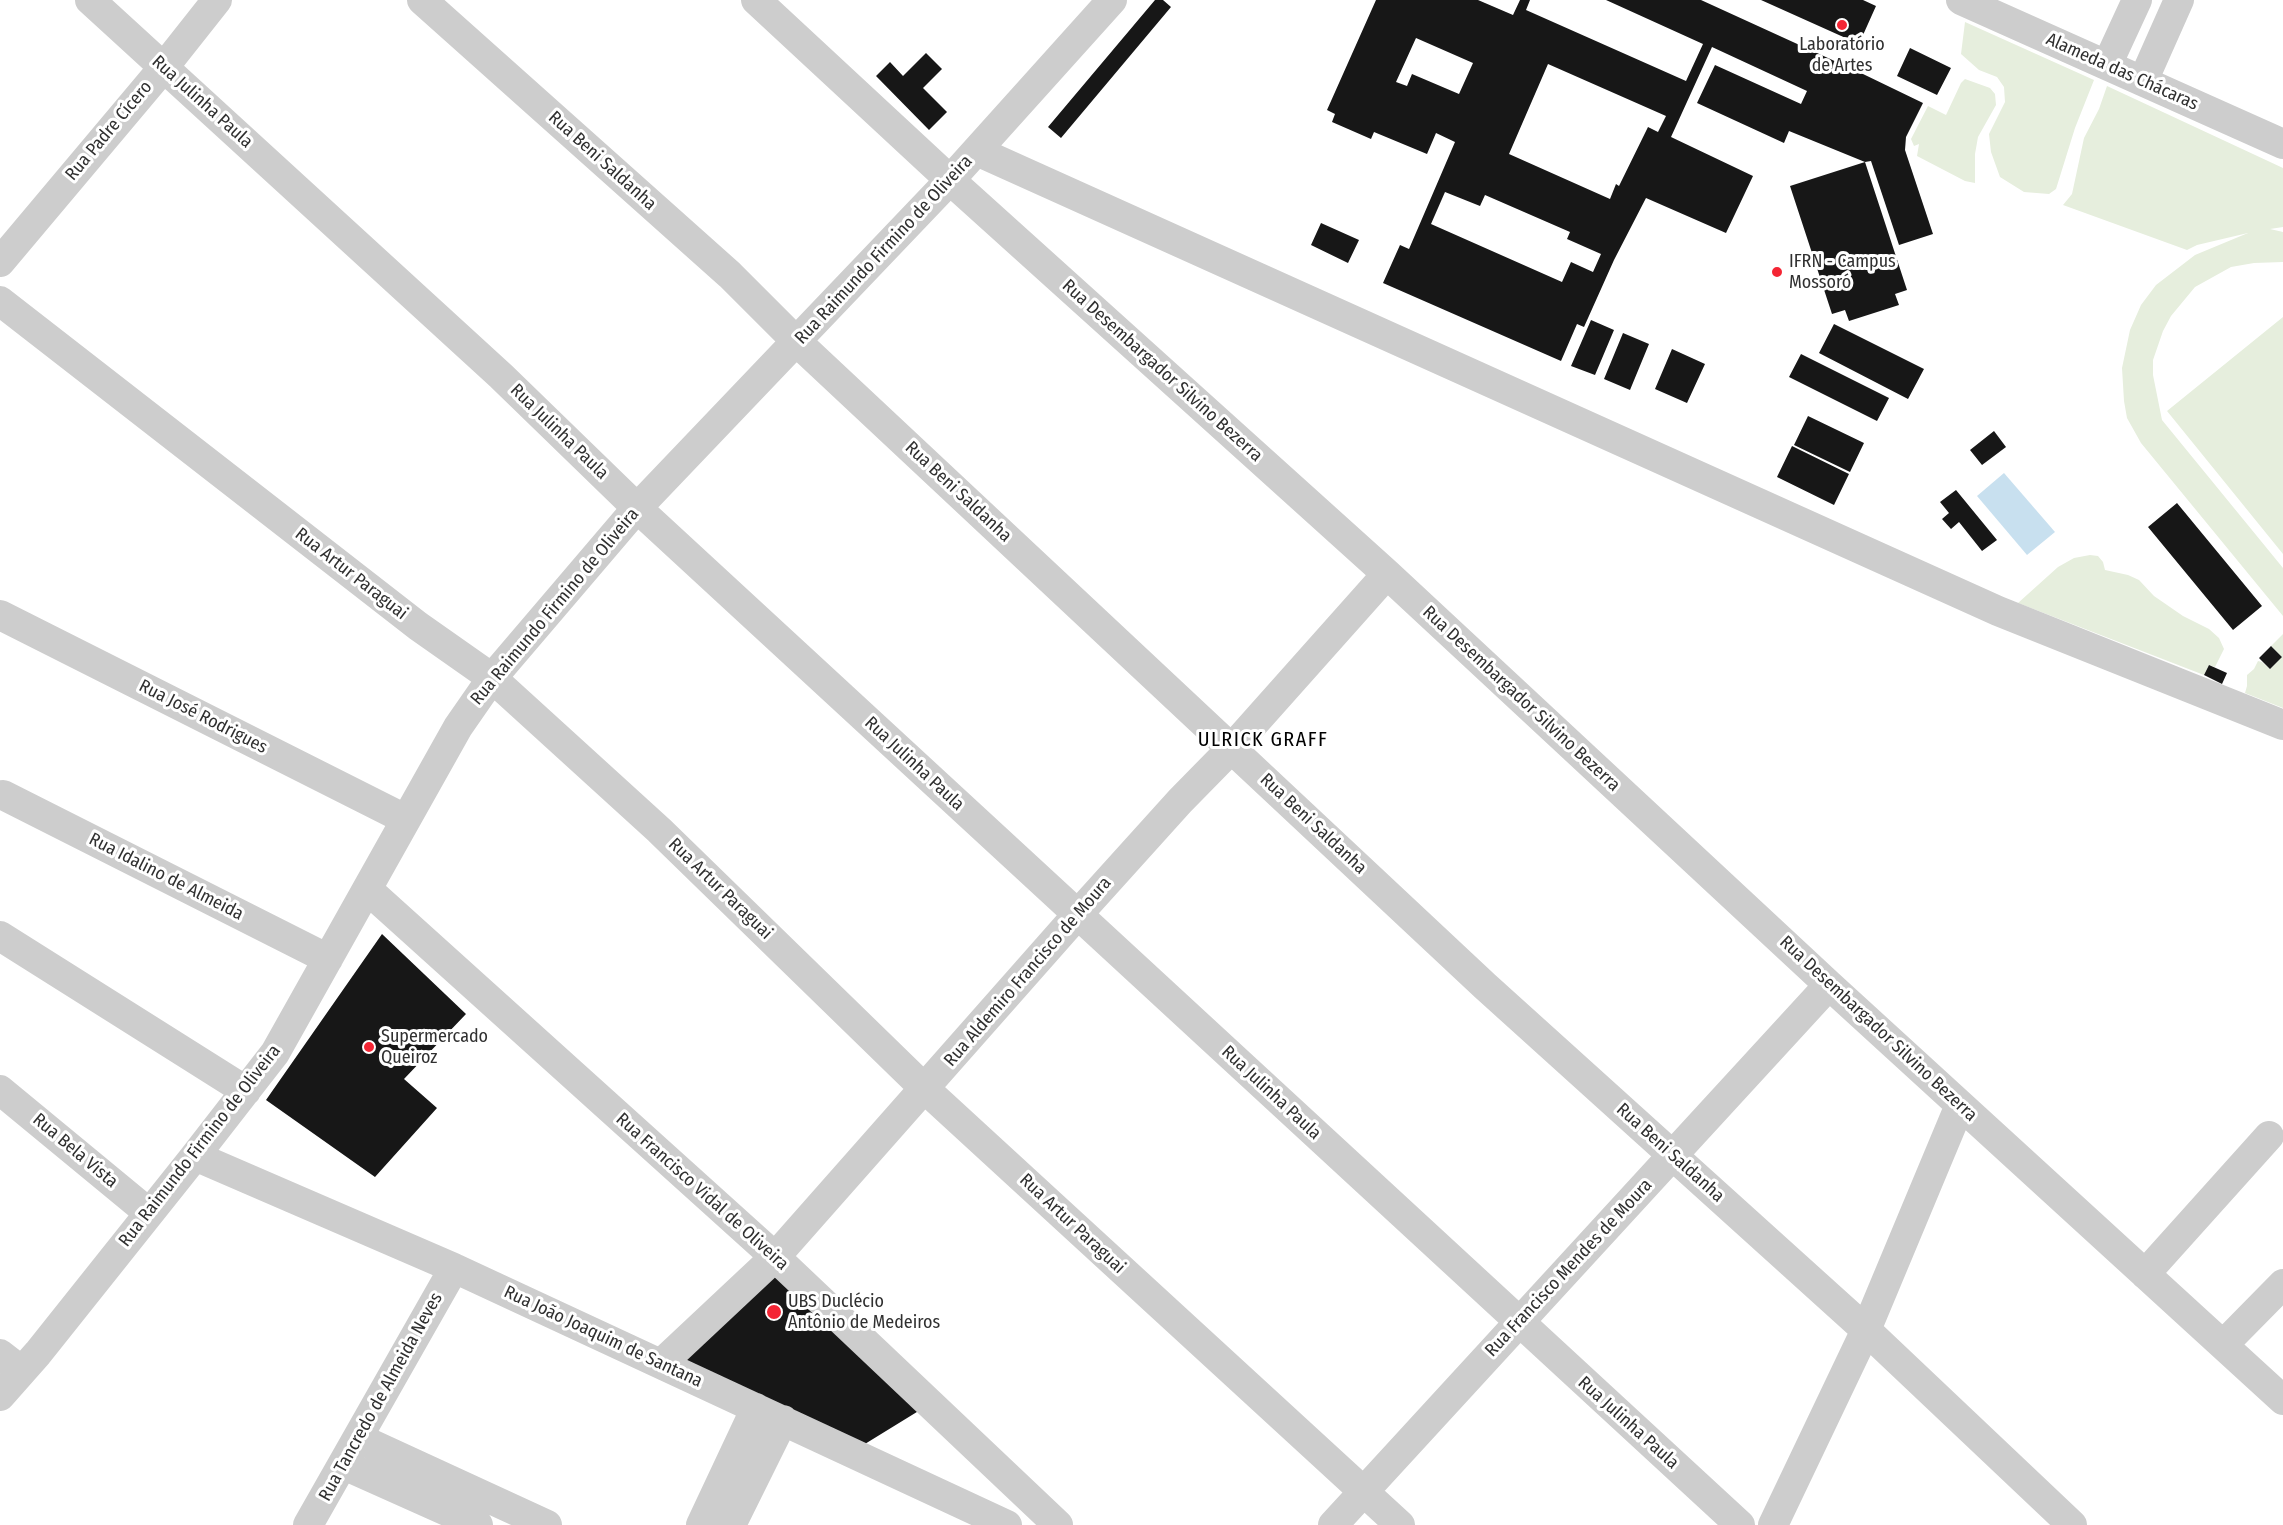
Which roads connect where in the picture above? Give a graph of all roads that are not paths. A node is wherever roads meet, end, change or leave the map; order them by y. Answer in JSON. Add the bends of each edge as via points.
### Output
{"nodes":[{"id":1,"x":90,"y":0,"type":"edge"},
{"id":2,"x":217,"y":0,"type":"edge"},
{"id":3,"x":422,"y":0,"type":"edge"},
{"id":4,"x":756,"y":0,"type":"edge"},
{"id":5,"x":1112,"y":0,"type":"edge"},
{"id":6,"x":1961,"y":0,"type":"edge"},
{"id":7,"x":2137,"y":0,"type":"edge"},
{"id":8,"x":2179,"y":0,"type":"edge"},
{"id":9,"x":2107,"y":65,"type":"junction"},
{"id":10,"x":164,"y":67,"type":"junction"},
{"id":11,"x":2142,"y":81,"type":"junction"},
{"id":12,"x":2283,"y":144,"type":"edge"},
{"id":13,"x":977,"y":151,"type":"junction"},
{"id":14,"x":950,"y":180,"type":"junction"},
{"id":15,"x":6,"y":242,"type":"edge"},
{"id":16,"x":0,"y":301,"type":"edge"},
{"id":17,"x":797,"y":342,"type":"junction"},
{"id":18,"x":637,"y":508,"type":"junction"},
{"id":19,"x":1387,"y":574,"type":"junction"},
{"id":20,"x":0,"y":615,"type":"edge"},
{"id":21,"x":492,"y":678,"type":"junction"},
{"id":22,"x":2283,"y":725,"type":"edge"},
{"id":23,"x":1232,"y":748,"type":"junction"},
{"id":24,"x":3,"y":795,"type":"dead end"},
{"id":25,"x":405,"y":819,"type":"junction"},
{"id":26,"x":368,"y":890,"type":"junction"},
{"id":27,"x":1078,"y":914,"type":"junction"},
{"id":28,"x":0,"y":936,"type":"edge"},
{"id":29,"x":328,"y":959,"type":"junction"},
{"id":30,"x":1829,"y":985,"type":"junction"},
{"id":31,"x":925,"y":1089,"type":"junction"},
{"id":32,"x":0,"y":1090,"type":"edge"},
{"id":33,"x":246,"y":1091,"type":"junction"},
{"id":34,"x":1960,"y":1105,"type":"junction"},
{"id":35,"x":2269,"y":1136,"type":"dead end"},
{"id":36,"x":1673,"y":1155,"type":"junction"},
{"id":37,"x":195,"y":1156,"type":"junction"},
{"id":38,"x":149,"y":1213,"type":"junction"},
{"id":39,"x":775,"y":1257,"type":"junction"},
{"id":40,"x":454,"y":1268,"type":"junction"},
{"id":41,"x":2145,"y":1274,"type":"junction"},
{"id":42,"x":2283,"y":1284,"type":"edge"},
{"id":43,"x":1518,"y":1322,"type":"junction"},
{"id":44,"x":1866,"y":1330,"type":"junction"},
{"id":45,"x":2223,"y":1345,"type":"junction"},
{"id":46,"x":11,"y":1363,"type":"edge"},
{"id":47,"x":662,"y":1363,"type":"junction"},
{"id":48,"x":0,"y":1396,"type":"edge"},
{"id":49,"x":2283,"y":1400,"type":"edge"},
{"id":50,"x":770,"y":1414,"type":"junction"},
{"id":51,"x":358,"y":1438,"type":"junction"},
{"id":52,"x":344,"y":1465,"type":"junction"},
{"id":53,"x":1364,"y":1492,"type":"junction"},
{"id":54,"x":308,"y":1525,"type":"edge"},
{"id":55,"x":478,"y":1525,"type":"edge"},
{"id":56,"x":547,"y":1525,"type":"edge"},
{"id":57,"x":701,"y":1525,"type":"edge"},
{"id":58,"x":731,"y":1525,"type":"edge"},
{"id":59,"x":1007,"y":1525,"type":"edge"},
{"id":60,"x":1058,"y":1525,"type":"edge"},
{"id":61,"x":1333,"y":1525,"type":"edge"},
{"id":62,"x":1400,"y":1525,"type":"edge"},
{"id":63,"x":1740,"y":1525,"type":"edge"},
{"id":64,"x":1773,"y":1525,"type":"edge"},
{"id":65,"x":2072,"y":1525,"type":"edge"}],
"edges":[{"from":1,"to":10,"type":"street","name":"Rua Julinha Paula"},
{"from":2,"to":10,"type":"street","name":"Rua Padre Cícero"},
{"from":3,"to":17,"type":"street","name":"Rua Beni Saldanha","via":[[730,275]]},
{"from":4,"to":14,"type":"street","name":"Rua Desembargador Silvino Bezerra"},
{"from":5,"to":13,"type":"street","name":"Rua Raimundo Firmino de Oliveira"},
{"from":6,"to":9,"type":"street","name":"Alameda das Chácaras"},
{"from":7,"to":9,"type":"street"},
{"from":8,"to":11,"type":"street"},
{"from":9,"to":11,"type":"street","name":"Alameda das Chácaras"},
{"from":10,"to":15,"type":"street","name":"Rua Padre Cícero"},
{"from":10,"to":18,"type":"street","name":"Rua Julinha Paula","via":[[501,376]]},
{"from":11,"to":12,"type":"street","name":"Alameda das Chácaras"},
{"from":13,"to":14,"type":"street","name":"Rua Raimundo Firmino de Oliveira"},
{"from":13,"to":22,"type":"street","via":[[1987,606]]},
{"from":14,"to":17,"type":"street","name":"Rua Raimundo Firmino de Oliveira"},
{"from":14,"to":19,"type":"street","name":"Rua Desembargador Silvino Bezerra"},
{"from":16,"to":21,"type":"street","name":"Rua Artur Paraguai","via":[[418,626]]},
{"from":17,"to":18,"type":"street","name":"Rua Raimundo Firmino de Oliveira"},
{"from":17,"to":23,"type":"street","name":"Rua Beni Saldanha"},
{"from":18,"to":21,"type":"street","name":"Rua Raimundo Firmino de Oliveira"},
{"from":18,"to":27,"type":"street","name":"Rua Julinha Paula"},
{"from":19,"to":23,"type":"street","name":"Rua Aldemiro Francisco de Moura"},
{"from":19,"to":30,"type":"street","name":"Rua Desembargador Silvino Bezerra"},
{"from":20,"to":25,"type":"street","name":"Rua José Rodrigues"},
{"from":21,"to":25,"type":"street","name":"Rua Raimundo Firmino de Oliveira","via":[[458,727]]},
{"from":21,"to":31,"type":"street","name":"Rua Artur Paraguai","via":[[659,830]]},
{"from":23,"to":27,"type":"street","name":"Rua Aldemiro Francisco de Moura"},
{"from":23,"to":36,"type":"street","name":"Rua Beni Saldanha","via":[[1485,987]]},
{"from":24,"to":29,"type":"street","name":"Rua Idalino de Almeida"},
{"from":25,"to":26,"type":"street","name":"Rua Raimundo Firmino de Oliveira"},
{"from":26,"to":29,"type":"street","name":"Rua Raimundo Firmino de Oliveira"},
{"from":26,"to":39,"type":"street","name":"Rua Francisco Vidal de Oliveira"},
{"from":27,"to":31,"type":"street","name":"Rua Aldemiro Francisco de Moura"},
{"from":27,"to":43,"type":"street","name":"Rua Julinha Paula"},
{"from":28,"to":33,"type":"street"},
{"from":29,"to":33,"type":"street","name":"Rua Raimundo Firmino de Oliveira","via":[[275,1053]]},
{"from":30,"to":34,"type":"street","name":"Rua Desembargador Silvino Bezerra"},
{"from":30,"to":36,"type":"street","name":"Rua Francisco Mendes de Moura"},
{"from":31,"to":39,"type":"street","name":"Rua Aldemiro Francisco de Moura"},
{"from":31,"to":53,"type":"street","name":"Rua Artur Paraguai"},
{"from":32,"to":38,"type":"street","name":"Rua Bela Vista"},
{"from":33,"to":37,"type":"street","name":"Rua Raimundo Firmino de Oliveira"},
{"from":34,"to":41,"type":"street","name":"Rua Desembargador Silvino Bezerra"},
{"from":34,"to":44,"type":"street"},
{"from":35,"to":41,"type":"street"},
{"from":36,"to":43,"type":"street","name":"Rua Francisco Mendes de Moura"},
{"from":36,"to":44,"type":"street","name":"Rua Beni Saldanha"},
{"from":37,"to":38,"type":"street","name":"Rua Raimundo Firmino de Oliveira"},
{"from":37,"to":40,"type":"street","name":"Rua João Joaquim de Santana"},
{"from":38,"to":46,"type":"street","name":"Rua Raimundo Firmino de Oliveira"},
{"from":39,"to":47,"type":"street","name":"Rua Aldemiro Francisco de Moura"},
{"from":39,"to":60,"type":"street","name":"Rua Francisco Vidal de Oliveira"},
{"from":40,"to":47,"type":"street","name":"Rua João Joaquim de Santana"},
{"from":40,"to":51,"type":"street","name":"Rua Tancredo de Almeida Neves"},
{"from":41,"to":45,"type":"street","name":"Rua Desembargador Silvino Bezerra"},
{"from":42,"to":45,"type":"street"},
{"from":43,"to":53,"type":"street","name":"Rua Francisco Mendes de Moura"},
{"from":43,"to":63,"type":"street","name":"Rua Julinha Paula"},
{"from":44,"to":64,"type":"street"},
{"from":44,"to":65,"type":"street","name":"Rua Beni Saldanha"},
{"from":45,"to":49,"type":"street","name":"Rua Desembargador Silvino Bezerra"},
{"from":46,"to":48,"type":"street","name":"Rua Raimundo Firmino de Oliveira"},
{"from":47,"to":50,"type":"street","name":"Rua João Joaquim de Santana"},
{"from":50,"to":57,"type":"street"},
{"from":50,"to":58,"type":"street"},
{"from":50,"to":59,"type":"street","name":"Rua João Joaquim de Santana"},
{"from":51,"to":52,"type":"street","name":"Rua Tancredo de Almeida Neves"},
{"from":51,"to":56,"type":"street"},
{"from":52,"to":54,"type":"street","name":"Rua Tancredo de Almeida Neves"},
{"from":52,"to":55,"type":"street"},
{"from":53,"to":61,"type":"street","name":"Rua Francisco Mendes de Moura"},
{"from":53,"to":62,"type":"street","name":"Rua Artur Paraguai"}]}
